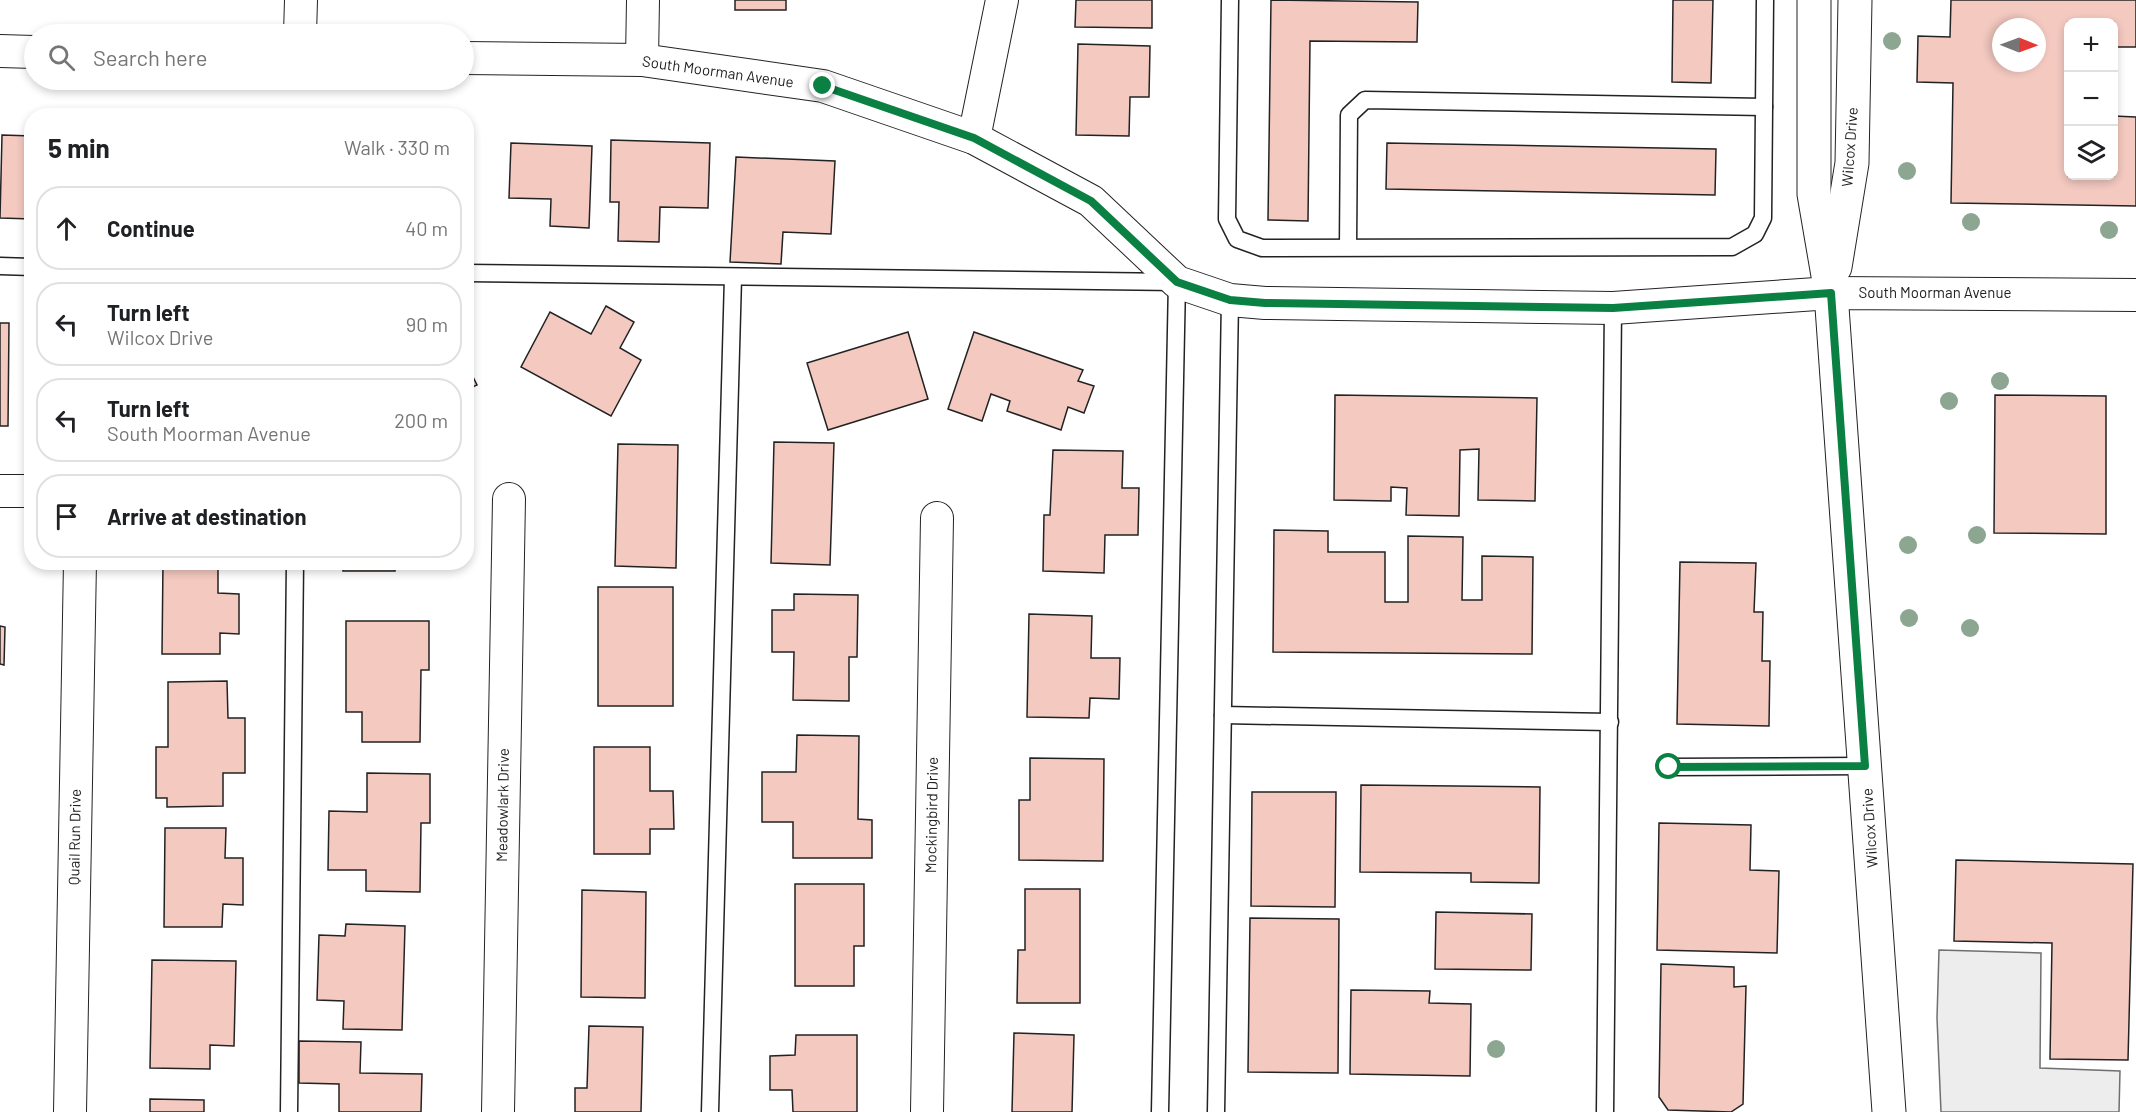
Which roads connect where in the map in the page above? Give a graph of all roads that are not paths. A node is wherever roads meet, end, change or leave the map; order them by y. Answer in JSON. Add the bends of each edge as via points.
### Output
{"nodes":[{"id":1,"x":301,"y":0,"type":"edge"},
{"id":2,"x":643,"y":0,"type":"edge"},
{"id":3,"x":1002,"y":0,"type":"edge"},
{"id":4,"x":1230,"y":0,"type":"edge"},
{"id":5,"x":1765,"y":0,"type":"edge"},
{"id":6,"x":1814,"y":0,"type":"edge"},
{"id":7,"x":1855,"y":0,"type":"edge"},
{"id":8,"x":300,"y":24,"type":"edge"},
{"id":9,"x":0,"y":51,"type":"edge"},
{"id":10,"x":24,"y":52,"type":"edge"},
{"id":11,"x":474,"y":58,"type":"edge"},
{"id":12,"x":642,"y":60,"type":"junction"},
{"id":13,"x":1764,"y":107,"type":"junction"},
{"id":14,"x":974,"y":138,"type":"junction"},
{"id":15,"x":1348,"y":247,"type":"junction"},
{"id":16,"x":0,"y":266,"type":"edge"},
{"id":17,"x":24,"y":267,"type":"edge"},
{"id":18,"x":474,"y":273,"type":"edge"},
{"id":19,"x":733,"y":277,"type":"junction"},
{"id":20,"x":1177,"y":282,"type":"junction"},
{"id":21,"x":1831,"y":293,"type":"junction"},
{"id":22,"x":2136,"y":295,"type":"edge"},
{"id":23,"x":1230,"y":300,"type":"junction"},
{"id":24,"x":1613,"y":308,"type":"junction"},
{"id":25,"x":0,"y":491,"type":"edge"},
{"id":26,"x":24,"y":492,"type":"edge"},
{"id":27,"x":509,"y":499,"type":"dead end"},
{"id":28,"x":937,"y":518,"type":"dead end"},
{"id":29,"x":80,"y":570,"type":"edge"},
{"id":30,"x":295,"y":570,"type":"edge"},
{"id":31,"x":1223,"y":715,"type":"junction"},
{"id":32,"x":1610,"y":722,"type":"junction"},
{"id":33,"x":1865,"y":766,"type":"junction"},
{"id":34,"x":1669,"y":767,"type":"dead end"},
{"id":35,"x":70,"y":1112,"type":"edge"},
{"id":36,"x":289,"y":1112,"type":"edge"},
{"id":37,"x":498,"y":1112,"type":"edge"},
{"id":38,"x":710,"y":1112,"type":"edge"},
{"id":39,"x":927,"y":1112,"type":"edge"},
{"id":40,"x":1160,"y":1112,"type":"edge"},
{"id":41,"x":1216,"y":1112,"type":"edge"},
{"id":42,"x":1605,"y":1112,"type":"edge"},
{"id":43,"x":1889,"y":1112,"type":"edge"}],
"edges":[{"from":1,"to":8,"type":"street"},
{"from":2,"to":12,"type":"street"},
{"from":3,"to":14,"type":"street"},
{"from":4,"to":15,"type":"lane","via":[[1227,219],[1237,239],[1262,248]]},
{"from":5,"to":13,"type":"lane"},
{"from":6,"to":21,"type":"street","name":"Wilcox Drive","via":[[1814,194]]},
{"from":7,"to":21,"type":"street","name":"Wilcox Drive","via":[[1852,163]]},
{"from":9,"to":10,"type":"street"},
{"from":11,"to":12,"type":"street","name":"South Moorman Avenue"},
{"from":12,"to":14,"type":"street","name":"South Moorman Avenue","via":[[823,86]]},
{"from":13,"to":15,"type":"lane","via":[[1763,218],[1755,234],[1732,247]]},
{"from":13,"to":15,"type":"lane","via":[[1365,100],[1349,116]]},
{"from":14,"to":20,"type":"street","name":"South Moorman Avenue","via":[[1091,201]]},
{"from":16,"to":17,"type":"lane"},
{"from":18,"to":19,"type":"lane"},
{"from":19,"to":20,"type":"lane"},
{"from":19,"to":38,"type":"lane"},
{"from":20,"to":23,"type":"street","name":"South Moorman Avenue"},
{"from":20,"to":40,"type":"lane"},
{"from":21,"to":22,"type":"street","name":"South Moorman Avenue"},
{"from":21,"to":24,"type":"street","name":"South Moorman Avenue"},
{"from":21,"to":33,"type":"street","name":"Wilcox Drive"},
{"from":23,"to":24,"type":"street","name":"South Moorman Avenue"},
{"from":23,"to":31,"type":"lane"},
{"from":24,"to":32,"type":"lane"},
{"from":25,"to":26,"type":"street"},
{"from":27,"to":37,"type":"street","name":"Meadowlark Drive"},
{"from":28,"to":39,"type":"street","name":"Mockingbird Drive"},
{"from":29,"to":35,"type":"street","name":"Quail Run Drive"},
{"from":30,"to":36,"type":"lane"},
{"from":31,"to":32,"type":"lane"},
{"from":31,"to":41,"type":"lane"},
{"from":32,"to":42,"type":"lane"},
{"from":33,"to":34,"type":"lane"},
{"from":33,"to":43,"type":"street","name":"Wilcox Drive"}]}
